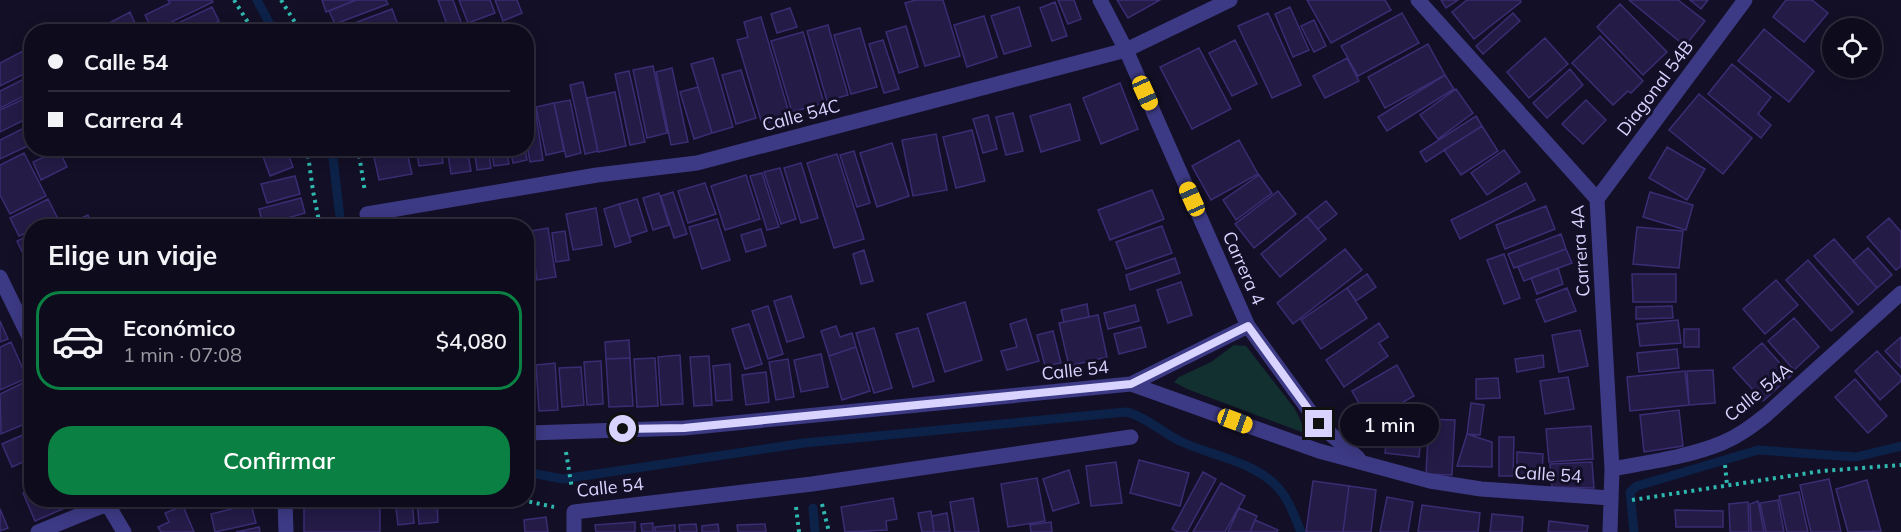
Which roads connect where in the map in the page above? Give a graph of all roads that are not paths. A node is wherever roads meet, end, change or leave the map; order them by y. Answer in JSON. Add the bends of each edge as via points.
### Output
{"nodes":[{"id":1,"x":1100,"y":0,"type":"edge"},
{"id":2,"x":1230,"y":0,"type":"edge"},
{"id":3,"x":1418,"y":0,"type":"edge"},
{"id":4,"x":1745,"y":0,"type":"edge"},
{"id":5,"x":1126,"y":50,"type":"junction"},
{"id":6,"x":1597,"y":199,"type":"junction"},
{"id":7,"x":367,"y":214,"type":"road end"},
{"id":8,"x":0,"y":277,"type":"edge"},
{"id":9,"x":1901,"y":293,"type":"edge"},
{"id":10,"x":24,"y":326,"type":"edge"},
{"id":11,"x":1248,"y":326,"type":"junction"},
{"id":12,"x":1131,"y":384,"type":"junction"},
{"id":13,"x":534,"y":433,"type":"edge"},
{"id":14,"x":1131,"y":437,"type":"dead end"},
{"id":15,"x":1361,"y":461,"type":"junction"},
{"id":16,"x":1612,"y":469,"type":"junction"},
{"id":17,"x":1611,"y":498,"type":"junction"},
{"id":18,"x":95,"y":507,"type":"edge"},
{"id":19,"x":109,"y":507,"type":"edge"},
{"id":20,"x":285,"y":507,"type":"edge"},
{"id":21,"x":38,"y":532,"type":"edge"},
{"id":22,"x":124,"y":532,"type":"edge"},
{"id":23,"x":286,"y":532,"type":"edge"},
{"id":24,"x":574,"y":532,"type":"edge"},
{"id":25,"x":1610,"y":532,"type":"edge"}],
"edges":[{"from":1,"to":5,"type":"street","name":"Carrera 4"},
{"from":2,"to":5,"type":"street","name":"Calle 54C"},
{"from":3,"to":6,"type":"street","name":"Carrera 4A"},
{"from":4,"to":6,"type":"street","name":"Diagonal 54B"},
{"from":5,"to":7,"type":"street","name":"Calle 54C","via":[[697,163],[597,175]]},
{"from":5,"to":11,"type":"street","name":"Carrera 4"},
{"from":6,"to":16,"type":"street","name":"Carrera 4A"},
{"from":8,"to":10,"type":"street"},
{"from":9,"to":16,"type":"street","name":"Calle 54A","via":[[1746,431],[1683,455]]},
{"from":11,"to":12,"type":"street"},
{"from":11,"to":15,"type":"street","name":"Carrera 4","via":[[1319,424]]},
{"from":12,"to":13,"type":"street","name":"Calle 54","via":[[684,428]]},
{"from":12,"to":15,"type":"street","name":"Calle 54","via":[[1318,451]]},
{"from":14,"to":24,"type":"street","name":"Calle 54","via":[[812,484],[574,512]]},
{"from":15,"to":17,"type":"street","name":"Calle 54","via":[[1430,481],[1481,489]]},
{"from":16,"to":17,"type":"street","name":"Carrera 4A"},
{"from":17,"to":25,"type":"street","name":"Carrera 4A"},
{"from":18,"to":21,"type":"street"},
{"from":19,"to":22,"type":"street"},
{"from":20,"to":23,"type":"street"}]}
